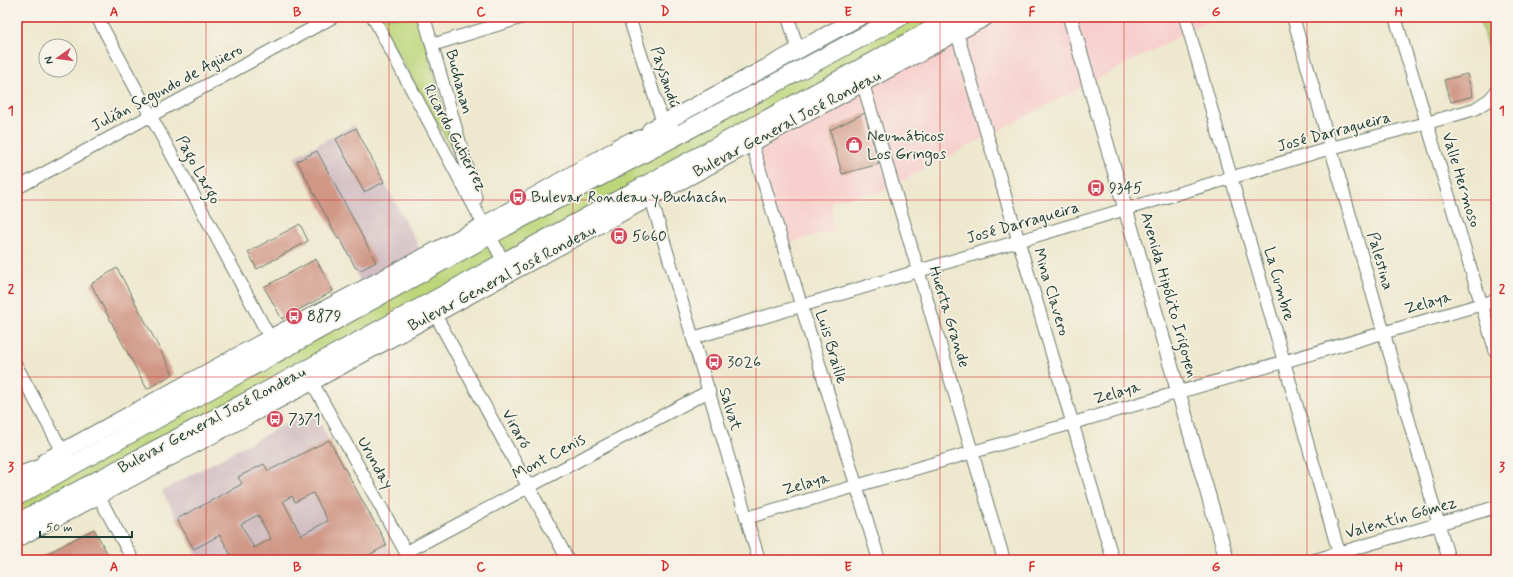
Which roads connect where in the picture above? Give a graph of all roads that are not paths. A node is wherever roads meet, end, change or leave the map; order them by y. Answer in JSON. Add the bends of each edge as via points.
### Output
{"nodes":[{"id":1,"x":96,"y":17,"type":"edge"},
{"id":2,"x":332,"y":17,"type":"edge"},
{"id":3,"x":373,"y":17,"type":"edge"},
{"id":4,"x":424,"y":17,"type":"edge"},
{"id":5,"x":523,"y":17,"type":"edge"},
{"id":6,"x":629,"y":17,"type":"edge"},
{"id":7,"x":788,"y":17,"type":"edge"},
{"id":8,"x":860,"y":17,"type":"edge"},
{"id":9,"x":900,"y":17,"type":"edge"},
{"id":10,"x":986,"y":17,"type":"edge"},
{"id":11,"x":1070,"y":17,"type":"edge"},
{"id":12,"x":1185,"y":17,"type":"edge"},
{"id":13,"x":1293,"y":17,"type":"edge"},
{"id":14,"x":1395,"y":17,"type":"edge"},
{"id":15,"x":956,"y":25,"type":"edge"},
{"id":16,"x":432,"y":45,"type":"junction"},
{"id":17,"x":798,"y":50,"type":"junction"},
{"id":18,"x":918,"y":54,"type":"junction"},
{"id":19,"x":874,"y":61,"type":"junction"},
{"id":20,"x":863,"y":84,"type":"junction"},
{"id":21,"x":1496,"y":92,"type":"edge"},
{"id":22,"x":725,"y":110,"type":"junction"},
{"id":23,"x":150,"y":116,"type":"junction"},
{"id":24,"x":663,"y":123,"type":"junction"},
{"id":25,"x":1427,"y":123,"type":"junction"},
{"id":26,"x":752,"y":144,"type":"junction"},
{"id":27,"x":619,"y":147,"type":"junction"},
{"id":28,"x":1331,"y":148,"type":"junction"},
{"id":29,"x":463,"y":176,"type":"junction"},
{"id":30,"x":1231,"y":178,"type":"junction"},
{"id":31,"x":17,"y":188,"type":"edge"},
{"id":32,"x":651,"y":198,"type":"junction"},
{"id":33,"x":1127,"y":210,"type":"junction"},
{"id":34,"x":487,"y":230,"type":"junction"},
{"id":35,"x":1019,"y":241,"type":"junction"},
{"id":36,"x":507,"y":268,"type":"junction"},
{"id":37,"x":918,"y":271,"type":"junction"},
{"id":38,"x":1496,"y":300,"type":"edge"},
{"id":39,"x":1481,"y":304,"type":"junction"},
{"id":40,"x":801,"y":306,"type":"junction"},
{"id":41,"x":435,"y":314,"type":"junction"},
{"id":42,"x":1384,"y":332,"type":"junction"},
{"id":43,"x":270,"y":338,"type":"junction"},
{"id":44,"x":693,"y":338,"type":"junction"},
{"id":45,"x":1496,"y":353,"type":"edge"},
{"id":46,"x":354,"y":358,"type":"junction"},
{"id":47,"x":1284,"y":361,"type":"junction"},
{"id":48,"x":17,"y":367,"type":"edge"},
{"id":49,"x":312,"y":382,"type":"junction"},
{"id":50,"x":267,"y":391,"type":"junction"},
{"id":51,"x":708,"y":391,"type":"junction"},
{"id":52,"x":1179,"y":392,"type":"junction"},
{"id":53,"x":1073,"y":423,"type":"junction"},
{"id":54,"x":114,"y":443,"type":"junction"},
{"id":55,"x":63,"y":452,"type":"junction"},
{"id":56,"x":972,"y":452,"type":"junction"},
{"id":57,"x":17,"y":477,"type":"edge"},
{"id":58,"x":529,"y":486,"type":"junction"},
{"id":59,"x":857,"y":486,"type":"junction"},
{"id":60,"x":98,"y":495,"type":"junction"},
{"id":61,"x":17,"y":496,"type":"edge"},
{"id":62,"x":1496,"y":507,"type":"edge"},
{"id":63,"x":746,"y":518,"type":"junction"},
{"id":64,"x":17,"y":523,"type":"edge"},
{"id":65,"x":1439,"y":524,"type":"junction"},
{"id":66,"x":17,"y":539,"type":"edge"},
{"id":67,"x":408,"y":556,"type":"edge"},
{"id":68,"x":1340,"y":556,"type":"edge"},
{"id":69,"x":134,"y":560,"type":"edge"},
{"id":70,"x":568,"y":560,"type":"edge"},
{"id":71,"x":759,"y":560,"type":"edge"},
{"id":72,"x":879,"y":560,"type":"edge"},
{"id":73,"x":1004,"y":560,"type":"edge"},
{"id":74,"x":1113,"y":560,"type":"edge"},
{"id":75,"x":1227,"y":560,"type":"edge"},
{"id":76,"x":1315,"y":560,"type":"edge"},
{"id":77,"x":1449,"y":560,"type":"edge"}],
"edges":[{"from":1,"to":23,"type":"street","name":"Pago Largo"},
{"from":2,"to":23,"type":"street","name":"Julián Segundo de Agüero"},
{"from":3,"to":29,"type":"street","name":"Ricardo Gutierrez"},
{"from":4,"to":16,"type":"street","name":"Buchanan"},
{"from":5,"to":16,"type":"street"},
{"from":6,"to":24,"type":"street","name":"Paysandú"},
{"from":7,"to":17,"type":"street"},
{"from":8,"to":17,"type":"main road","name":"Bulevar General José Rondeau"},
{"from":9,"to":22,"type":"main road","name":"Bulevar General José Rondeau"},
{"from":10,"to":15,"type":"main road","name":"Bulevar General José Rondeau"},
{"from":11,"to":33,"type":"street","name":"Avenida Hipólito Irigoyen"},
{"from":12,"to":30,"type":"street","name":"La Cumbre"},
{"from":13,"to":28,"type":"street","name":"Palestina"},
{"from":14,"to":25,"type":"street","name":"Valle Hermoso"},
{"from":15,"to":18,"type":"main road","name":"Bulevar General José Rondeau"},
{"from":15,"to":19,"type":"main road","name":"Bulevar General José Rondeau"},
{"from":15,"to":35,"type":"street","name":"Mina Clavero"},
{"from":16,"to":29,"type":"street","name":"Buchanan"},
{"from":17,"to":24,"type":"main road","name":"Bulevar General José Rondeau"},
{"from":18,"to":19,"type":"main road"},
{"from":18,"to":20,"type":"main road","name":"Bulevar General José Rondeau"},
{"from":19,"to":36,"type":"main road","name":"Bulevar General José Rondeau"},
{"from":20,"to":26,"type":"main road","name":"Bulevar General José Rondeau"},
{"from":20,"to":37,"type":"street","name":"Huerta Grande"},
{"from":21,"to":25,"type":"street","name":"José Darragueira","via":[[1475,109]]},
{"from":22,"to":27,"type":"main road"},
{"from":22,"to":34,"type":"main road","name":"Bulevar General José Rondeau"},
{"from":23,"to":31,"type":"street","name":"Julián Segundo de Agüero"},
{"from":23,"to":43,"type":"street","name":"Pago Largo"},
{"from":24,"to":27,"type":"main road","name":"Bulevar General José Rondeau"},
{"from":25,"to":28,"type":"street","name":"José Darragueira"},
{"from":25,"to":39,"type":"street","name":"Valle Hermoso"},
{"from":26,"to":32,"type":"main road","name":"Bulevar General José Rondeau"},
{"from":26,"to":40,"type":"street","name":"Luis Braille"},
{"from":27,"to":34,"type":"main road","name":"Bulevar General José Rondeau"},
{"from":28,"to":30,"type":"street","name":"José Darragueira"},
{"from":28,"to":42,"type":"street","name":"Palestina"},
{"from":29,"to":34,"type":"street","name":"Ricardo Gutierrez"},
{"from":30,"to":33,"type":"street","name":"José Darragueira"},
{"from":30,"to":47,"type":"street","name":"La Cumbre"},
{"from":32,"to":36,"type":"main road","name":"Bulevar General José Rondeau"},
{"from":32,"to":44,"type":"street","name":"Salvat"},
{"from":33,"to":35,"type":"street","name":"José Darragueira"},
{"from":33,"to":52,"type":"street","name":"Avenida Hipólito Irigoyen"},
{"from":34,"to":36,"type":"street","name":"Ricardo Gutierrez"},
{"from":34,"to":43,"type":"main road","name":"Bulevar General José Rondeau"},
{"from":34,"to":54,"type":"main road","name":"Bulevar General José Rondeau"},
{"from":35,"to":37,"type":"street","name":"José Darragueira"},
{"from":35,"to":53,"type":"street","name":"Mina Clavero"},
{"from":36,"to":41,"type":"main road","name":"Bulevar General José Rondeau"},
{"from":36,"to":50,"type":"main road","name":"Bulevar General José Rondeau"},
{"from":37,"to":40,"type":"street","name":"José Darragueira"},
{"from":37,"to":56,"type":"street","name":"Huerta Grande"},
{"from":38,"to":39,"type":"street","name":"Zelaya"},
{"from":39,"to":42,"type":"street","name":"Zelaya"},
{"from":39,"to":45,"type":"street","name":"Valle Hermoso"},
{"from":40,"to":44,"type":"street","name":"José Darragueira"},
{"from":40,"to":59,"type":"street","name":"Luis Braille"},
{"from":41,"to":46,"type":"main road","name":"Bulevar General José Rondeau"},
{"from":41,"to":58,"type":"street","name":"Viraró"},
{"from":42,"to":47,"type":"street","name":"Zelaya"},
{"from":42,"to":65,"type":"street","name":"Palestina"},
{"from":43,"to":55,"type":"main road","name":"Bulevar General José Rondeau"},
{"from":44,"to":51,"type":"street","name":"Salvat"},
{"from":46,"to":49,"type":"main road","name":"Bulevar General José Rondeau"},
{"from":46,"to":50,"type":"main road"},
{"from":47,"to":52,"type":"street","name":"Zelaya"},
{"from":47,"to":68,"type":"street","name":"La Cumbre"},
{"from":48,"to":55,"type":"street"},
{"from":49,"to":60,"type":"main road","name":"Bulevar General José Rondeau"},
{"from":49,"to":67,"type":"street","name":"Urunday"},
{"from":50,"to":64,"type":"main road","name":"Bulevar General José Rondeau"},
{"from":51,"to":58,"type":"street","name":"Mont Cenis"},
{"from":51,"to":63,"type":"street","name":"Salvat"},
{"from":52,"to":53,"type":"street","name":"Zelaya"},
{"from":52,"to":75,"type":"street","name":"Avenida Hipólito Irigoyen"},
{"from":53,"to":56,"type":"street","name":"Zelaya"},
{"from":53,"to":74,"type":"street","name":"Mina Clavero"},
{"from":54,"to":57,"type":"main road"},
{"from":54,"to":61,"type":"main road","name":"Bulevar General José Rondeau"},
{"from":55,"to":57,"type":"main road","name":"Bulevar General José Rondeau"},
{"from":56,"to":59,"type":"street","name":"Zelaya"},
{"from":56,"to":73,"type":"street","name":"Huerta Grande"},
{"from":58,"to":67,"type":"street","name":"Mont Cenis"},
{"from":58,"to":70,"type":"street","name":"Viraró"},
{"from":59,"to":63,"type":"street","name":"Zelaya"},
{"from":59,"to":72,"type":"street","name":"Luis Braille"},
{"from":60,"to":66,"type":"main road","name":"Bulevar General José Rondeau"},
{"from":60,"to":69,"type":"street"},
{"from":62,"to":65,"type":"street","name":"Valentín Gómez"},
{"from":63,"to":71,"type":"street","name":"Salvat"},
{"from":65,"to":68,"type":"street","name":"Valentín Gómez"},
{"from":65,"to":77,"type":"street","name":"Palestina"},
{"from":68,"to":76,"type":"street","name":"Valentín Gómez"}]}
